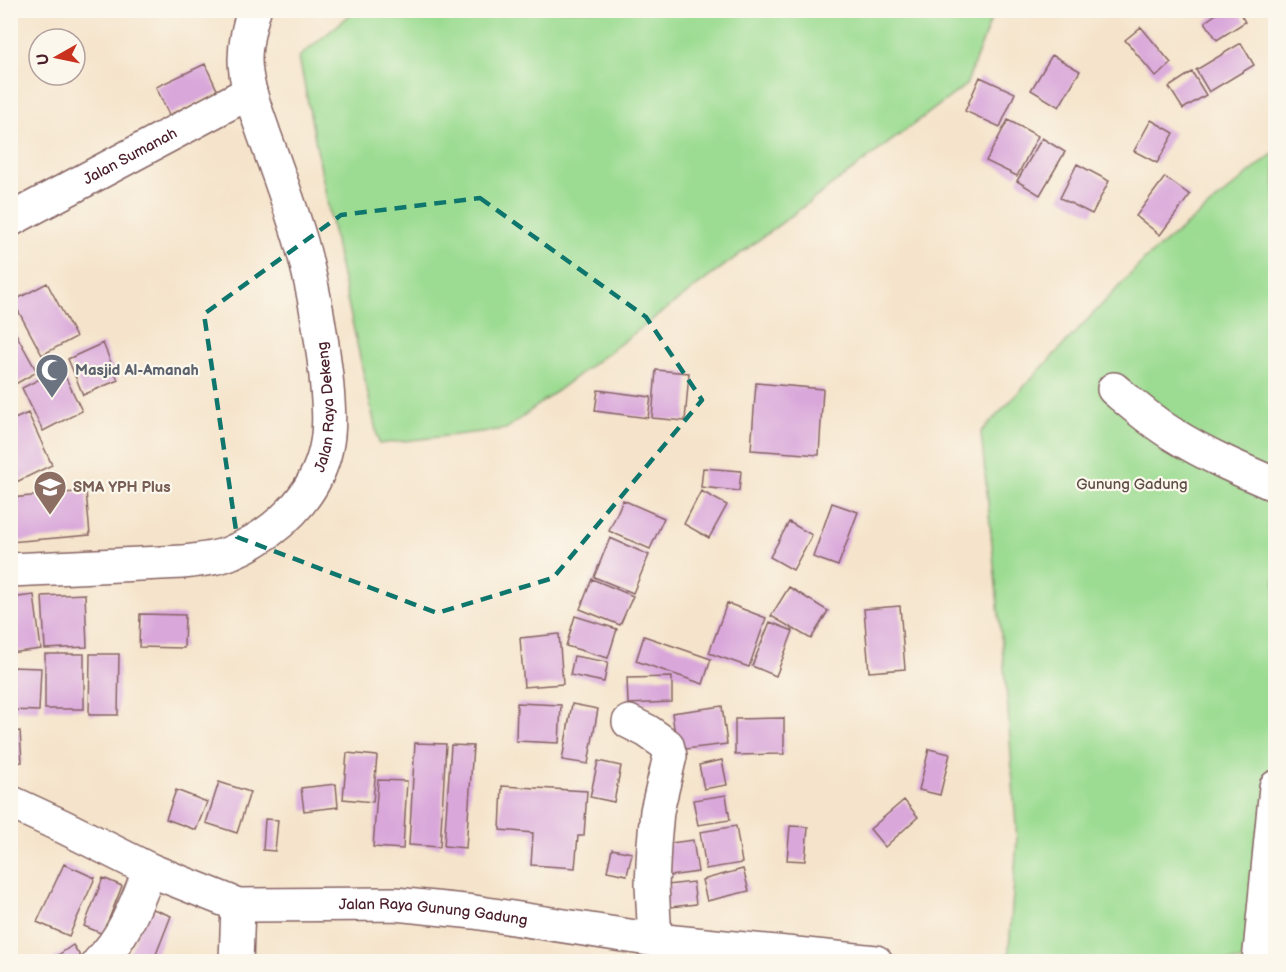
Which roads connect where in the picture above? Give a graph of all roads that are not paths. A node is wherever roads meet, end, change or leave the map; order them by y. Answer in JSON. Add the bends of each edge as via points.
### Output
{"nodes":[{"id":1,"x":254,"y":10,"type":"edge"},
{"id":2,"x":249,"y":92,"type":"junction"},
{"id":3,"x":10,"y":220,"type":"edge"},
{"id":4,"x":1114,"y":389,"type":"dead end"},
{"id":5,"x":1275,"y":485,"type":"edge"},
{"id":6,"x":10,"y":570,"type":"edge"},
{"id":7,"x":629,"y":722,"type":"dead end"},
{"id":8,"x":1275,"y":787,"type":"edge"},
{"id":9,"x":10,"y":802,"type":"edge"},
{"id":10,"x":150,"y":870,"type":"junction"},
{"id":11,"x":238,"y":905,"type":"junction"},
{"id":12,"x":655,"y":940,"type":"junction"},
{"id":13,"x":99,"y":962,"type":"edge"},
{"id":14,"x":236,"y":962,"type":"edge"},
{"id":15,"x":876,"y":962,"type":"edge"},
{"id":16,"x":1259,"y":962,"type":"edge"}],
"edges":[{"from":1,"to":2,"type":"street","name":"Jalan Raya Dekeng","via":[[246,43]]},
{"from":2,"to":3,"type":"street","name":"Jalan Sumanah"},
{"from":2,"to":6,"type":"street","name":"Jalan Raya Dekeng","via":[[301,242],[323,344],[329,410],[326,448],[317,477],[289,515],[258,539],[231,553],[183,562]]},
{"from":4,"to":5,"type":"street","via":[[1182,440]]},
{"from":7,"to":12,"type":"street","via":[[667,745],[670,756],[654,844]]},
{"from":8,"to":16,"type":"street"},
{"from":9,"to":10,"type":"street","name":"Jalan Raya Gunung Gadung"},
{"from":10,"to":11,"type":"street","name":"Jalan Raya Gunung Gadung"},
{"from":10,"to":13,"type":"street","via":[[124,931]]},
{"from":11,"to":12,"type":"street","name":"Jalan Raya Gunung Gadung","via":[[395,904]]},
{"from":11,"to":14,"type":"street"},
{"from":12,"to":15,"type":"street","name":"Jalan Raya Gunung Gadung"}]}
